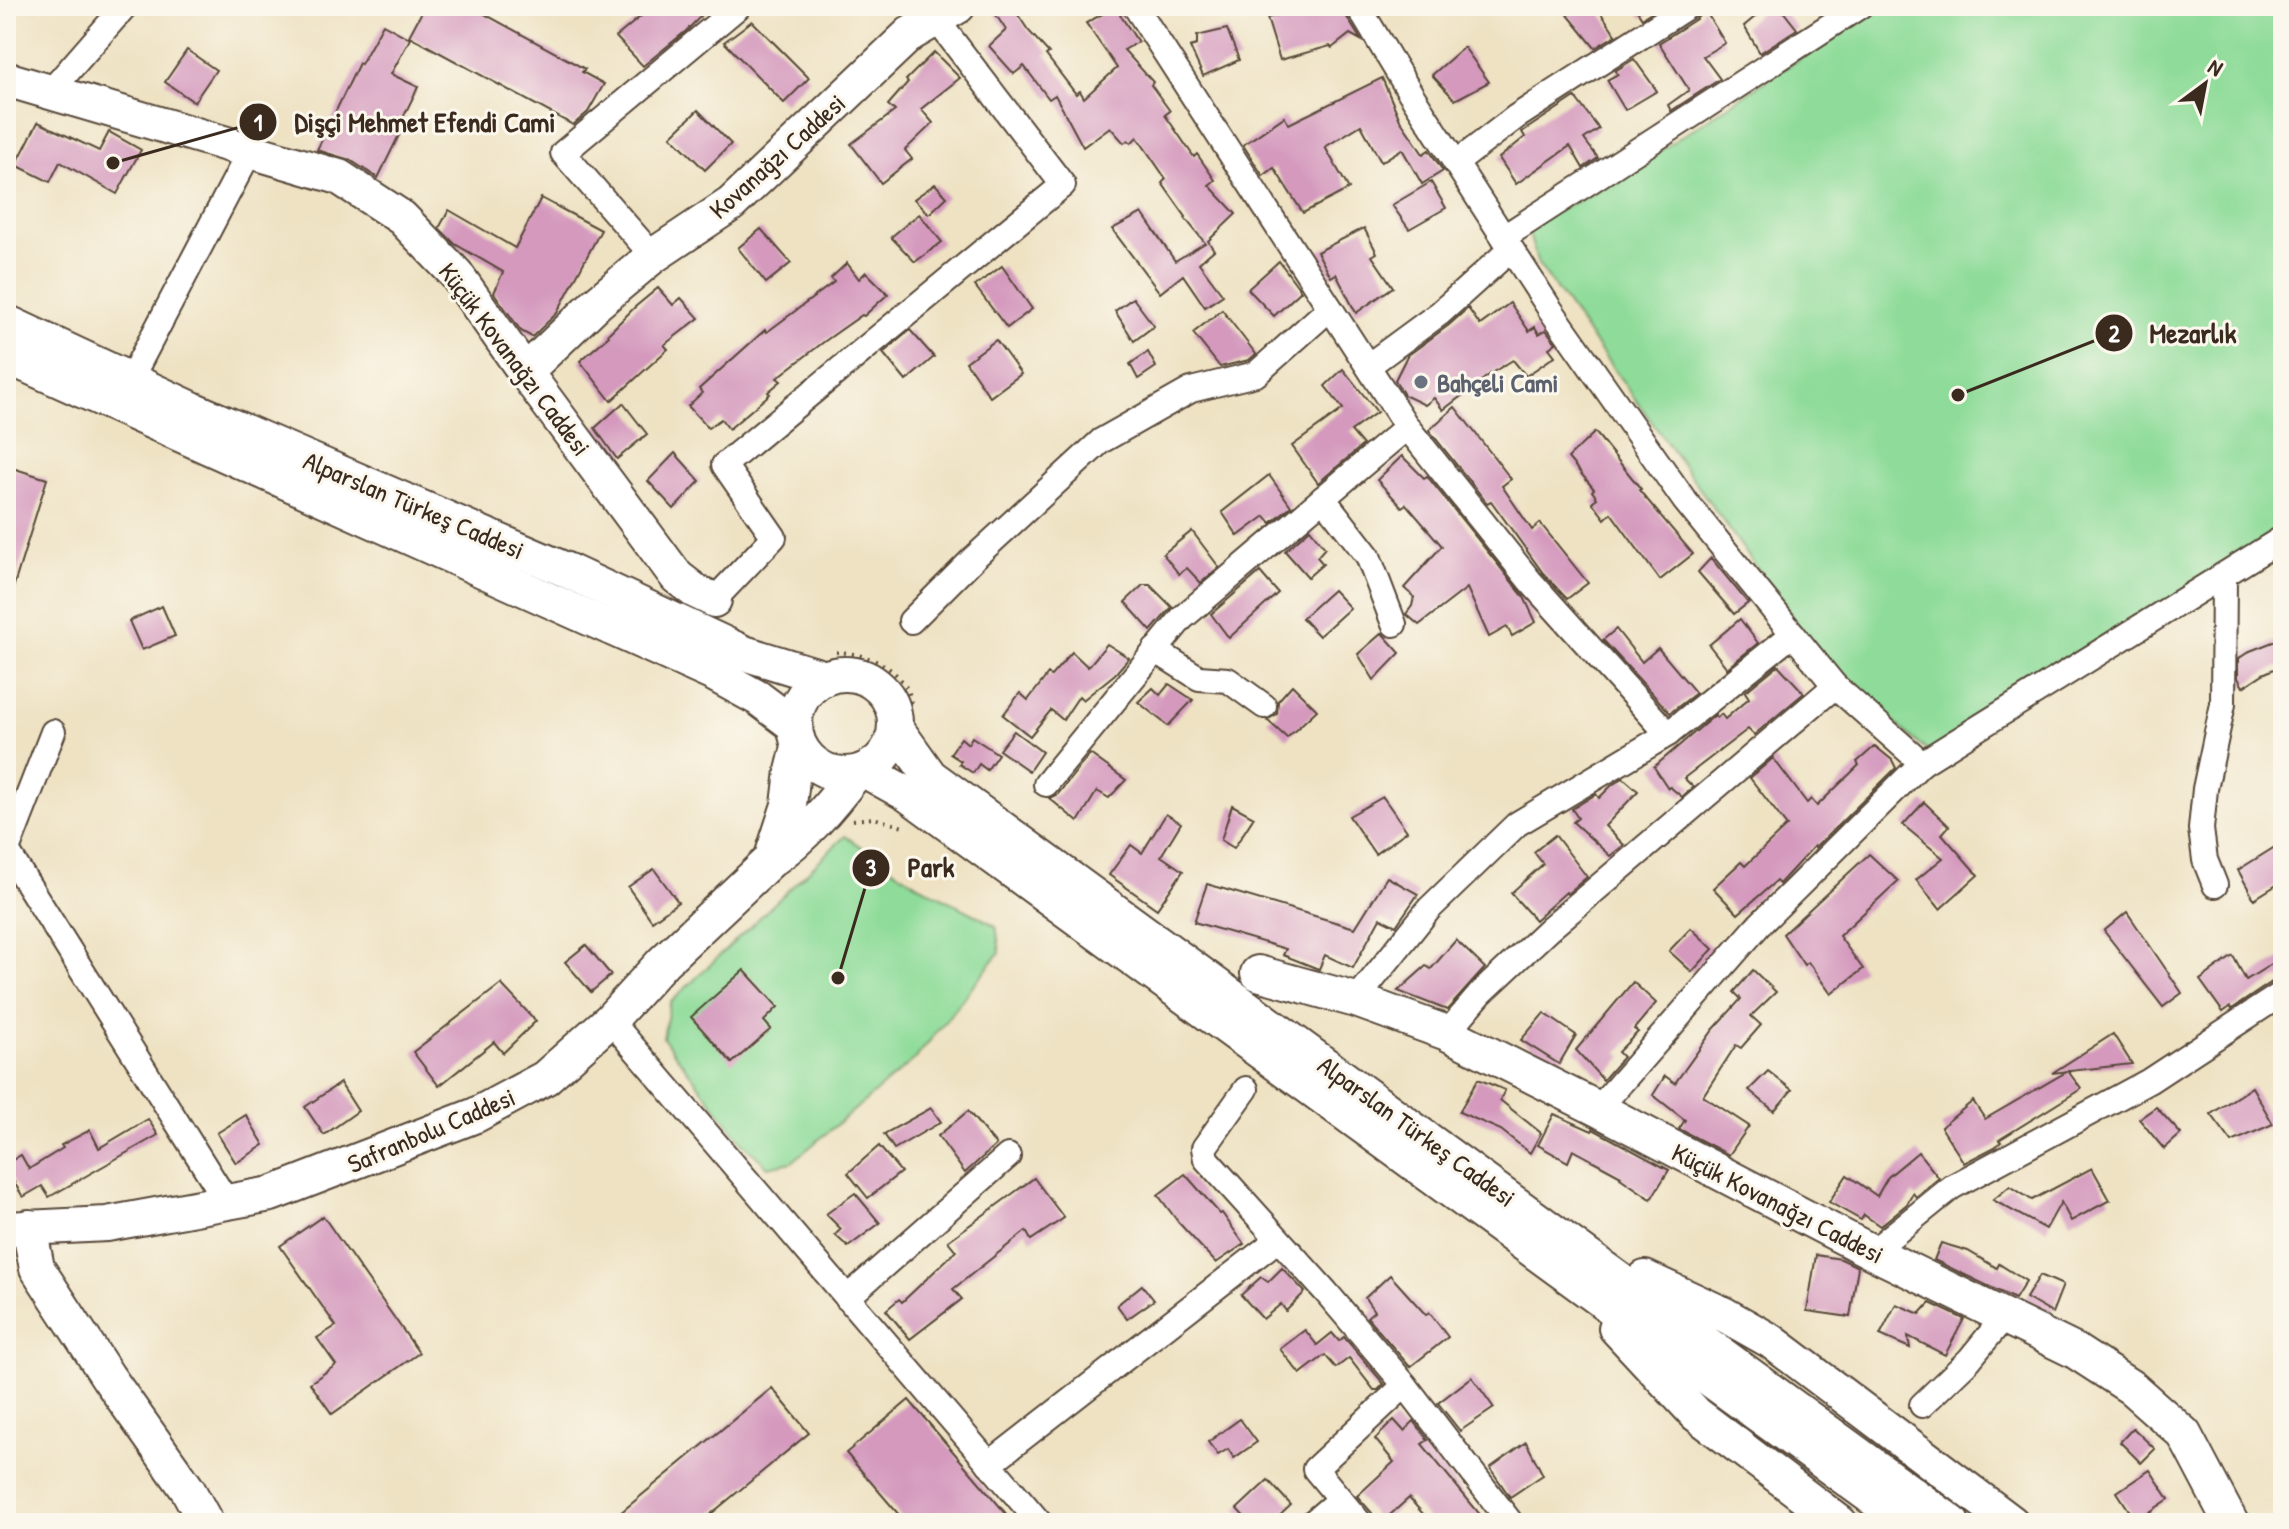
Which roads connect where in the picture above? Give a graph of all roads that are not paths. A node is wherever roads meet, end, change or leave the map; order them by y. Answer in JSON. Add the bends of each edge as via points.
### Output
{"nodes":[{"id":1,"x":125,"y":6,"type":"edge"},
{"id":2,"x":739,"y":6,"type":"edge"},
{"id":3,"x":1135,"y":6,"type":"edge"},
{"id":4,"x":1358,"y":6,"type":"edge"},
{"id":5,"x":1688,"y":6,"type":"edge"},
{"id":6,"x":1860,"y":6,"type":"edge"},
{"id":7,"x":947,"y":12,"type":"edge"},
{"id":8,"x":6,"y":79,"type":"edge"},
{"id":9,"x":50,"y":92,"type":"junction"},
{"id":10,"x":250,"y":151,"type":"junction"},
{"id":11,"x":1456,"y":163,"type":"junction"},
{"id":12,"x":1508,"y":243,"type":"junction"},
{"id":13,"x":653,"y":256,"type":"junction"},
{"id":14,"x":1330,"y":308,"type":"junction"},
{"id":15,"x":6,"y":322,"type":"edge"},
{"id":16,"x":6,"y":356,"type":"edge"},
{"id":17,"x":1368,"y":366,"type":"junction"},
{"id":18,"x":525,"y":372,"type":"junction"},
{"id":19,"x":130,"y":380,"type":"junction"},
{"id":20,"x":1407,"y":427,"type":"junction"},
{"id":21,"x":1323,"y":498,"type":"junction"},
{"id":22,"x":2283,"y":538,"type":"edge"},
{"id":23,"x":2224,"y":575,"type":"junction"},
{"id":24,"x":714,"y":600,"type":"joint"},
{"id":25,"x":911,"y":621,"type":"dead end"},
{"id":26,"x":1394,"y":624,"type":"dead end"},
{"id":27,"x":1793,"y":634,"type":"junction"},
{"id":28,"x":1155,"y":650,"type":"junction"},
{"id":29,"x":825,"y":678,"type":"junction"},
{"id":30,"x":1835,"y":686,"type":"junction"},
{"id":31,"x":1264,"y":706,"type":"dead end"},
{"id":32,"x":895,"y":727,"type":"junction"},
{"id":33,"x":53,"y":732,"type":"dead end"},
{"id":34,"x":1668,"y":734,"type":"junction"},
{"id":35,"x":797,"y":736,"type":"junction"},
{"id":36,"x":1922,"y":763,"type":"junction"},
{"id":37,"x":859,"y":772,"type":"junction"},
{"id":38,"x":1046,"y":784,"type":"dead end"},
{"id":39,"x":6,"y":852,"type":"edge"},
{"id":40,"x":771,"y":860,"type":"junction"},
{"id":41,"x":2215,"y":885,"type":"dead end"},
{"id":42,"x":1258,"y":973,"type":"dead end"},
{"id":43,"x":2283,"y":993,"type":"edge"},
{"id":44,"x":1356,"y":1000,"type":"junction"},
{"id":45,"x":610,"y":1020,"type":"junction"},
{"id":46,"x":1447,"y":1033,"type":"junction"},
{"id":47,"x":1246,"y":1089,"type":"dead end"},
{"id":48,"x":1598,"y":1109,"type":"junction"},
{"id":49,"x":1392,"y":1130,"type":"junction"},
{"id":50,"x":1008,"y":1156,"type":"dead end"},
{"id":51,"x":227,"y":1202,"type":"junction"},
{"id":52,"x":17,"y":1228,"type":"edge"},
{"id":53,"x":1277,"y":1240,"type":"junction"},
{"id":54,"x":1872,"y":1252,"type":"junction"},
{"id":55,"x":847,"y":1298,"type":"junction"},
{"id":56,"x":2005,"y":1316,"type":"junction"},
{"id":57,"x":1405,"y":1385,"type":"junction"},
{"id":58,"x":1922,"y":1405,"type":"dead end"},
{"id":59,"x":989,"y":1464,"type":"junction"},
{"id":60,"x":1340,"y":1499,"type":"junction"},
{"id":61,"x":206,"y":1523,"type":"edge"},
{"id":62,"x":1040,"y":1523,"type":"edge"},
{"id":63,"x":1312,"y":1523,"type":"edge"},
{"id":64,"x":1360,"y":1523,"type":"edge"},
{"id":65,"x":1511,"y":1523,"type":"edge"},
{"id":66,"x":1840,"y":1523,"type":"edge"},
{"id":67,"x":1907,"y":1523,"type":"edge"},
{"id":68,"x":1952,"y":1523,"type":"edge"},
{"id":69,"x":2012,"y":1523,"type":"edge"},
{"id":70,"x":2231,"y":1523,"type":"edge"}],
"edges":[{"from":1,"to":9,"type":"street"},
{"from":2,"to":13,"type":"street","via":[[563,153]]},
{"from":3,"to":14,"type":"street"},
{"from":4,"to":11,"type":"street"},
{"from":5,"to":11,"type":"street","via":[[1516,117]]},
{"from":6,"to":12,"type":"street"},
{"from":7,"to":13,"type":"main road","name":"Kovanağzı Caddesi","via":[[910,34],[731,204]]},
{"from":7,"to":24,"type":"street","via":[[1063,185],[724,465],[774,537]]},
{"from":8,"to":9,"type":"main road","name":"Küçük Kovanağzı Caddesi"},
{"from":9,"to":10,"type":"main road","name":"Küçük Kovanağzı Caddesi"},
{"from":10,"to":18,"type":"main road","name":"Küçük Kovanağzı Caddesi","via":[[339,177],[402,218],[456,274]]},
{"from":10,"to":19,"type":"street"},
{"from":11,"to":12,"type":"street"},
{"from":12,"to":17,"type":"street","via":[[1440,313]]},
{"from":12,"to":27,"type":"street","via":[[1685,501]]},
{"from":13,"to":18,"type":"main road","name":"Kovanağzı Caddesi"},
{"from":14,"to":17,"type":"street"},
{"from":14,"to":25,"type":"street","via":[[1256,374],[1191,390],[1101,441]]},
{"from":15,"to":19,"type":"main road","name":"Alparslan Türkeş Caddesi"},
{"from":16,"to":35,"type":"main road","name":"Alparslan Türkeş Caddesi","via":[[716,675],[758,698]]},
{"from":17,"to":20,"type":"street"},
{"from":18,"to":24,"type":"main road","name":"Küçük Kovanağzı Caddesi","via":[[677,577]]},
{"from":19,"to":29,"type":"main road","name":"Alparslan Türkeş Caddesi","via":[[744,653]]},
{"from":20,"to":21,"type":"street"},
{"from":20,"to":34,"type":"street","via":[[1530,581]]},
{"from":21,"to":26,"type":"street","via":[[1368,556]]},
{"from":21,"to":28,"type":"street","via":[[1182,618]]},
{"from":22,"to":23,"type":"street"},
{"from":23,"to":36,"type":"street"},
{"from":23,"to":41,"type":"street","via":[[2223,704],[2201,829]]},
{"from":27,"to":30,"type":"street"},
{"from":27,"to":34,"type":"street"},
{"from":28,"to":31,"type":"street","via":[[1199,678],[1228,680]]},
{"from":28,"to":38,"type":"street"},
{"from":29,"to":32,"type":"main road","via":[[842,674],[874,683],[886,695]]},
{"from":29,"to":35,"type":"main road","via":[[800,700]]},
{"from":30,"to":36,"type":"street"},
{"from":30,"to":46,"type":"street","via":[[1549,929]]},
{"from":32,"to":37,"type":"main road","via":[[883,758]]},
{"from":32,"to":49,"type":"main road","name":"Alparslan Türkeş Caddesi","via":[[930,776]]},
{"from":33,"to":39,"type":"street"},
{"from":34,"to":44,"type":"street","via":[[1517,824],[1429,909]]},
{"from":35,"to":37,"type":"main road","via":[[809,760],[823,770]]},
{"from":35,"to":40,"type":"main road","via":[[789,805]]},
{"from":36,"to":48,"type":"street","via":[[1759,925]]},
{"from":37,"to":40,"type":"main road","name":"Safranbolu Caddesi","via":[[789,848]]},
{"from":37,"to":49,"type":"main road","name":"Alparslan Türkeş Caddesi","via":[[907,794]]},
{"from":39,"to":51,"type":"street"},
{"from":40,"to":45,"type":"main road","name":"Safranbolu Caddesi"},
{"from":42,"to":44,"type":"main road","name":"Küçük Kovanağzı Caddesi"},
{"from":43,"to":54,"type":"street","via":[[2149,1081],[1952,1187]]},
{"from":44,"to":46,"type":"main road","name":"Küçük Kovanağzı Caddesi"},
{"from":45,"to":51,"type":"main road","name":"Safranbolu Caddesi","via":[[545,1078],[476,1115],[271,1194]]},
{"from":45,"to":55,"type":"street"},
{"from":46,"to":48,"type":"main road","name":"Küçük Kovanağzı Caddesi"},
{"from":47,"to":53,"type":"street","via":[[1204,1148],[1206,1159]]},
{"from":48,"to":54,"type":"main road","name":"Küçük Kovanağzı Caddesi"},
{"from":49,"to":66,"type":"main road","via":[[1399,1164],[1419,1183],[1614,1326],[1696,1414]]},
{"from":49,"to":67,"type":"main road","name":"Alparslan Türkeş Caddesi"},
{"from":49,"to":68,"type":"main road","name":"Alparslan Türkeş Caddesi"},
{"from":49,"to":69,"type":"main road","via":[[1456,1144],[1649,1281],[1771,1341]]},
{"from":50,"to":55,"type":"street"},
{"from":51,"to":52,"type":"main road","name":"Safranbolu Caddesi","via":[[107,1224]]},
{"from":52,"to":61,"type":"main road","via":[[37,1268]]},
{"from":53,"to":57,"type":"street"},
{"from":53,"to":59,"type":"street"},
{"from":54,"to":56,"type":"main road","name":"Küçük Kovanağzı Caddesi"},
{"from":55,"to":59,"type":"street"},
{"from":56,"to":58,"type":"street"},
{"from":56,"to":70,"type":"main road","name":"Küçük Kovanağzı Caddesi","via":[[2075,1351],[2132,1388],[2184,1434]]},
{"from":57,"to":60,"type":"street","via":[[1315,1469]]},
{"from":57,"to":65,"type":"street"},
{"from":59,"to":62,"type":"street"},
{"from":60,"to":63,"type":"street"},
{"from":60,"to":64,"type":"street"}]}
